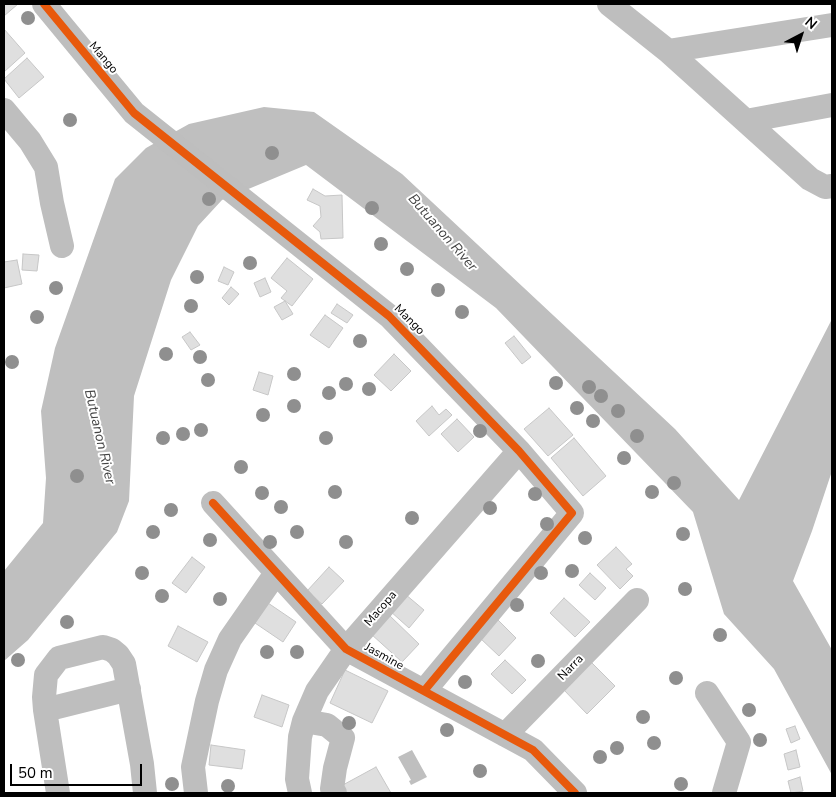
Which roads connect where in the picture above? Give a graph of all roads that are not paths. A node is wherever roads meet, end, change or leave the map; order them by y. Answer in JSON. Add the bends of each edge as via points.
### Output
{"nodes":[{"id":1,"x":44,"y":4,"type":"edge"},
{"id":2,"x":615,"y":6,"type":"edge"},
{"id":3,"x":832,"y":26,"type":"edge"},
{"id":4,"x":668,"y":51,"type":"junction"},
{"id":5,"x":832,"y":105,"type":"edge"},
{"id":6,"x":4,"y":110,"type":"edge"},
{"id":7,"x":746,"y":121,"type":"junction"},
{"id":8,"x":832,"y":186,"type":"edge"},
{"id":9,"x":62,"y":246,"type":"dead end"},
{"id":10,"x":519,"y":451,"type":"junction"},
{"id":11,"x":213,"y":502,"type":"dead end"},
{"id":12,"x":276,"y":573,"type":"junction"},
{"id":13,"x":637,"y":600,"type":"dead end"},
{"id":14,"x":346,"y":649,"type":"junction"},
{"id":15,"x":129,"y":688,"type":"junction"},
{"id":16,"x":424,"y":692,"type":"junction"},
{"id":17,"x":707,"y":693,"type":"dead end"},
{"id":18,"x":45,"y":710,"type":"junction"},
{"id":19,"x":304,"y":721,"type":"junction"},
{"id":20,"x":505,"y":735,"type":"junction"},
{"id":21,"x":334,"y":791,"type":"edge"},
{"id":22,"x":58,"y":793,"type":"edge"},
{"id":23,"x":145,"y":793,"type":"edge"},
{"id":24,"x":196,"y":793,"type":"edge"},
{"id":25,"x":301,"y":793,"type":"edge"},
{"id":26,"x":575,"y":793,"type":"edge"},
{"id":27,"x":724,"y":793,"type":"edge"}],
"edges":[{"from":1,"to":10,"type":"street","name":"Mango","via":[[134,113],[389,316]]},
{"from":2,"to":4,"type":"street"},
{"from":3,"to":4,"type":"street"},
{"from":4,"to":7,"type":"street"},
{"from":5,"to":7,"type":"street"},
{"from":6,"to":9,"type":"street","via":[[30,141],[46,167]]},
{"from":7,"to":8,"type":"street","via":[[810,179],[825,187]]},
{"from":10,"to":14,"type":"street","name":"Macopa"},
{"from":10,"to":16,"type":"street","name":"Mango","via":[[572,513]]},
{"from":11,"to":12,"type":"street","name":"Jasmine"},
{"from":12,"to":14,"type":"street","name":"Jasmine"},
{"from":12,"to":24,"type":"street","via":[[230,639],[216,670],[193,767]]},
{"from":13,"to":20,"type":"street","name":"Narra"},
{"from":14,"to":16,"type":"street","name":"Jasmine"},
{"from":14,"to":19,"type":"street","name":"Macopa","via":[[317,692]]},
{"from":15,"to":18,"type":"street"},
{"from":15,"to":18,"type":"street","via":[[124,664],[112,650],[103,647],[59,658],[46,676]]},
{"from":15,"to":23,"type":"street"},
{"from":16,"to":20,"type":"street","name":"Jasmine"},
{"from":17,"to":27,"type":"street","via":[[740,742]]},
{"from":18,"to":22,"type":"street"},
{"from":19,"to":21,"type":"street","via":[[327,725],[343,738],[335,768]]},
{"from":19,"to":25,"type":"street","name":"Macopa","via":[[297,779]]},
{"from":20,"to":26,"type":"street","name":"Jasmine","via":[[533,750]]},
{"from":21,"to":25,"type":"street"}]}
